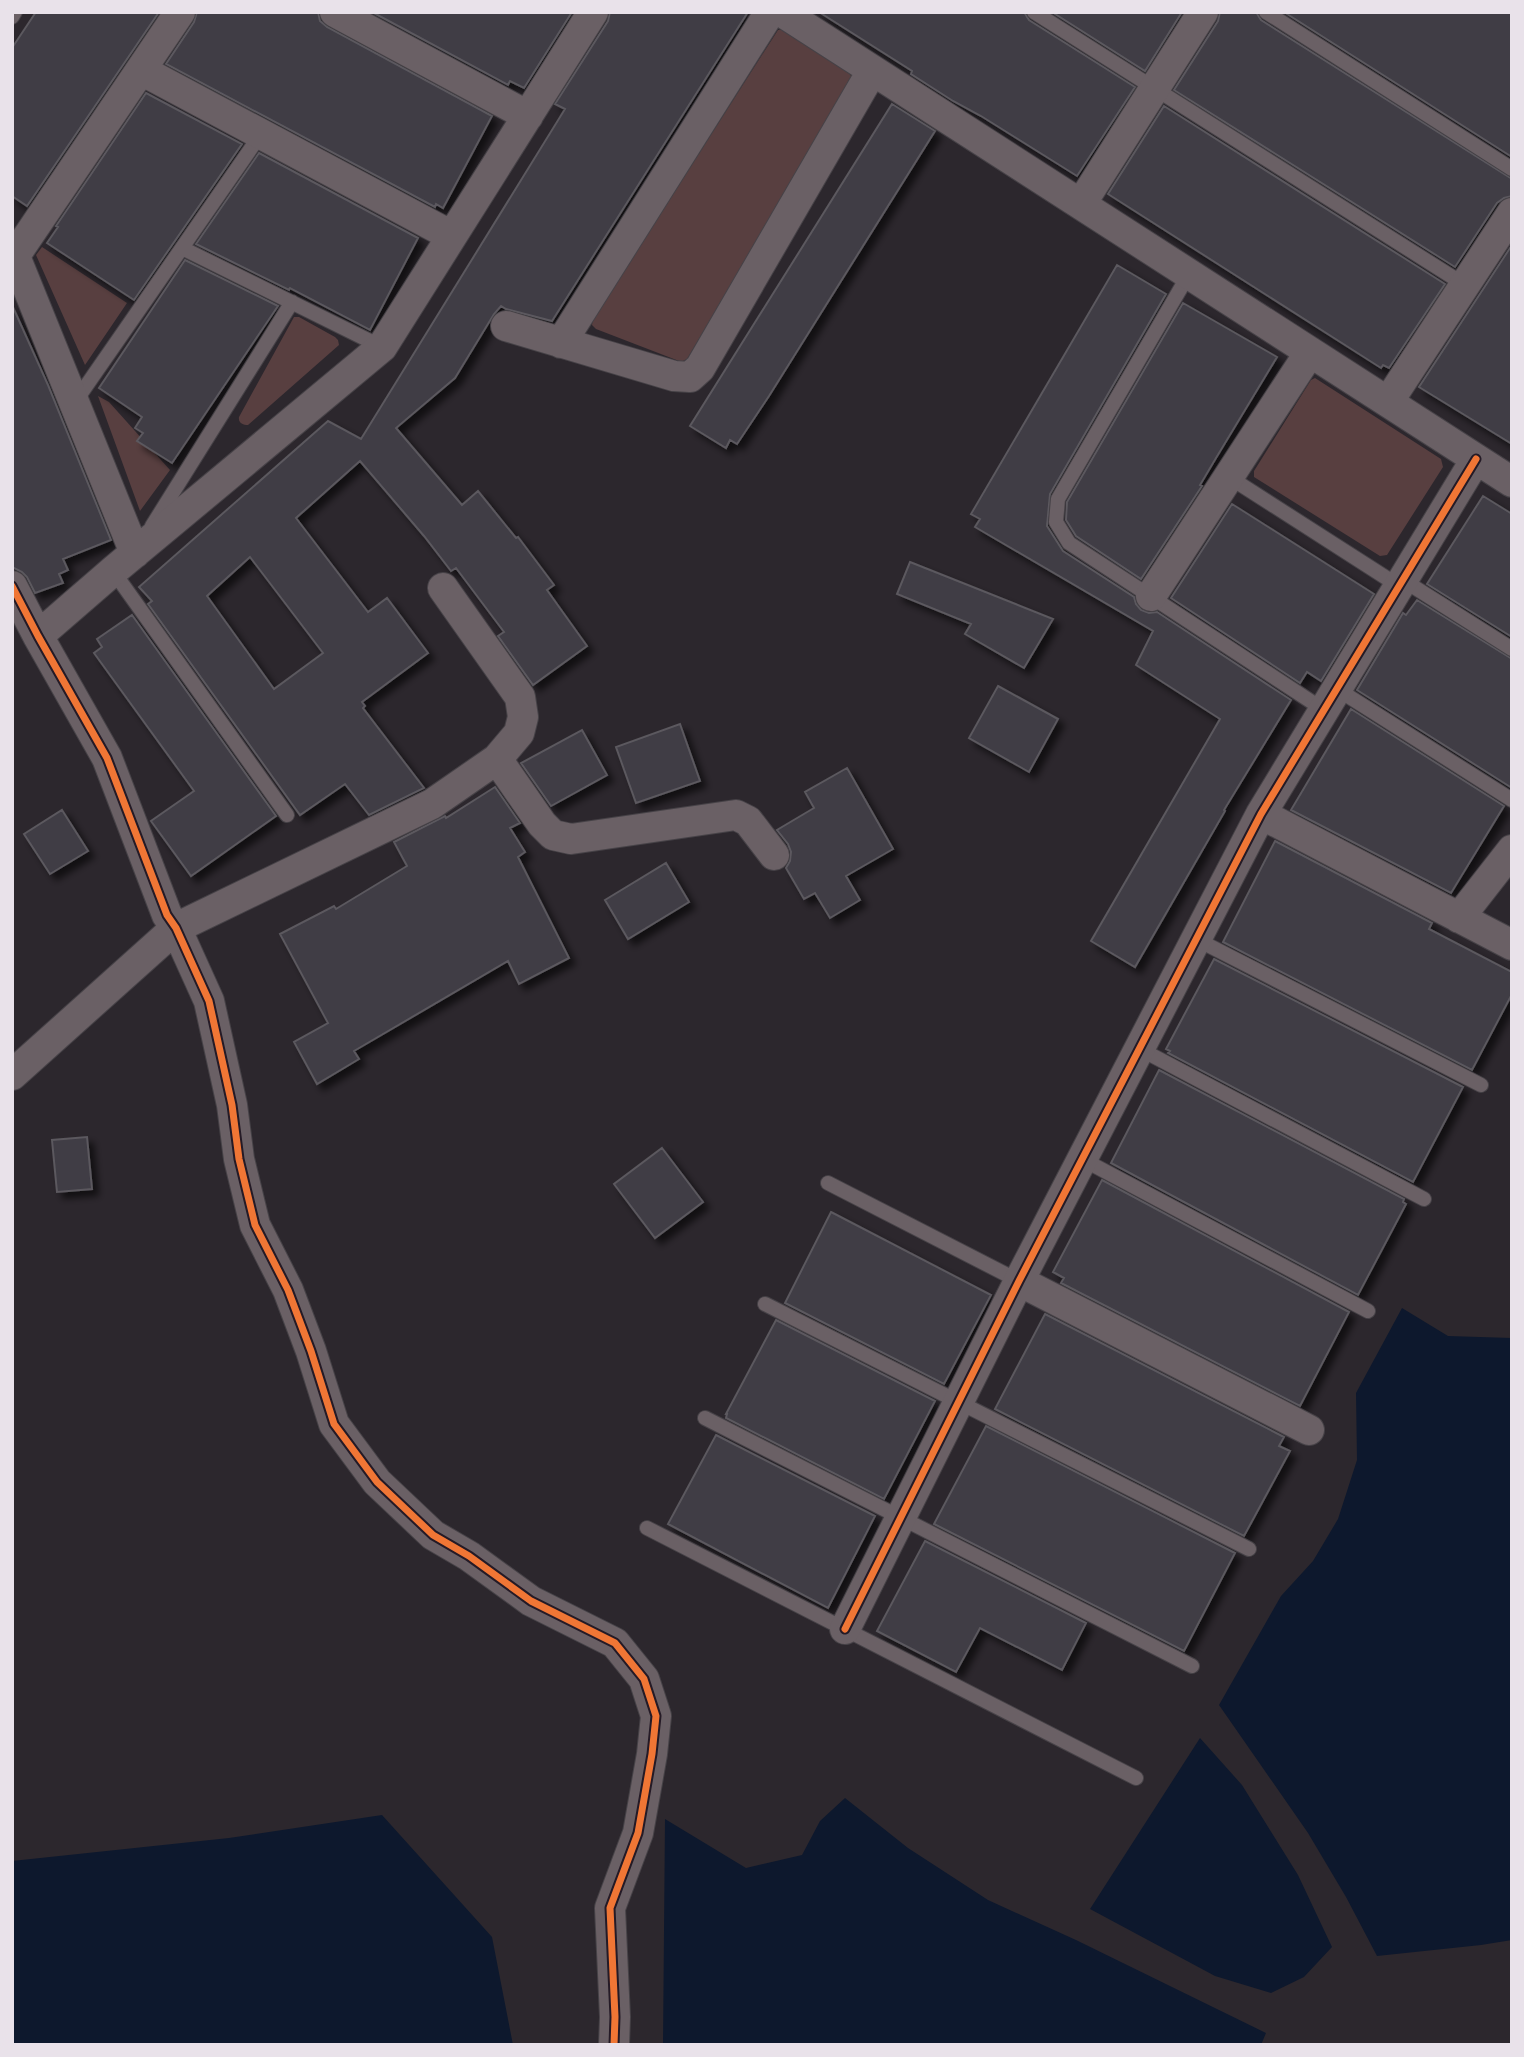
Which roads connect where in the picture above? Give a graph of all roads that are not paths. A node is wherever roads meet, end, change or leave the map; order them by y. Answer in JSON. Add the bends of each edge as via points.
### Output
{"nodes":[{"id":1,"x":15,"y":12,"type":"edge"},
{"id":2,"x":180,"y":12,"type":"edge"},
{"id":3,"x":335,"y":12,"type":"edge"},
{"id":4,"x":593,"y":12,"type":"edge"},
{"id":5,"x":770,"y":12,"type":"edge"},
{"id":6,"x":782,"y":12,"type":"edge"},
{"id":7,"x":1034,"y":12,"type":"edge"},
{"id":8,"x":1203,"y":12,"type":"edge"},
{"id":9,"x":1266,"y":12,"type":"edge"},
{"id":10,"x":12,"y":17,"type":"edge"},
{"id":11,"x":141,"y":70,"type":"junction"},
{"id":12,"x":872,"y":71,"type":"junction"},
{"id":13,"x":1154,"y":88,"type":"junction"},
{"id":14,"x":528,"y":116,"type":"junction"},
{"id":15,"x":261,"y":134,"type":"junction"},
{"id":16,"x":1512,"y":169,"type":"edge"},
{"id":17,"x":1081,"y":204,"type":"junction"},
{"id":18,"x":1512,"y":213,"type":"edge"},
{"id":19,"x":452,"y":236,"type":"junction"},
{"id":20,"x":182,"y":248,"type":"junction"},
{"id":21,"x":14,"y":251,"type":"edge"},
{"id":22,"x":1189,"y":274,"type":"junction"},
{"id":23,"x":1465,"y":285,"type":"junction"},
{"id":24,"x":292,"y":302,"type":"junction"},
{"id":25,"x":506,"y":326,"type":"dead end"},
{"id":26,"x":561,"y":342,"type":"junction"},
{"id":27,"x":382,"y":347,"type":"junction"},
{"id":28,"x":1310,"y":352,"type":"junction"},
{"id":29,"x":1388,"y":402,"type":"junction"},
{"id":30,"x":75,"y":403,"type":"junction"},
{"id":31,"x":1476,"y":459,"type":"junction"},
{"id":32,"x":1510,"y":476,"type":"edge"},
{"id":33,"x":1229,"y":477,"type":"junction"},
{"id":34,"x":124,"y":562,"type":"junction"},
{"id":35,"x":1401,"y":583,"type":"junction"},
{"id":36,"x":12,"y":586,"type":"edge"},
{"id":37,"x":443,"y":588,"type":"dead end"},
{"id":38,"x":1151,"y":596,"type":"junction"},
{"id":39,"x":38,"y":636,"type":"junction"},
{"id":40,"x":1512,"y":649,"type":"edge"},
{"id":41,"x":1331,"y":699,"type":"junction"},
{"id":42,"x":497,"y":760,"type":"junction"},
{"id":43,"x":1512,"y":800,"type":"edge"},
{"id":44,"x":1261,"y":814,"type":"junction"},
{"id":45,"x":287,"y":815,"type":"dead end"},
{"id":46,"x":1512,"y":850,"type":"edge"},
{"id":47,"x":774,"y":855,"type":"dead end"},
{"id":48,"x":1460,"y":918,"type":"junction"},
{"id":49,"x":176,"y":928,"type":"junction"},
{"id":50,"x":1196,"y":939,"type":"junction"},
{"id":51,"x":1512,"y":945,"type":"edge"},
{"id":52,"x":1140,"y":1049,"type":"junction"},
{"id":53,"x":12,"y":1075,"type":"edge"},
{"id":54,"x":1480,"y":1085,"type":"dead end"},
{"id":55,"x":1082,"y":1160,"type":"junction"},
{"id":56,"x":828,"y":1183,"type":"dead end"},
{"id":57,"x":1424,"y":1199,"type":"dead end"},
{"id":58,"x":1019,"y":1281,"type":"junction"},
{"id":59,"x":765,"y":1304,"type":"dead end"},
{"id":60,"x":1368,"y":1311,"type":"dead end"},
{"id":61,"x":958,"y":1402,"type":"junction"},
{"id":62,"x":705,"y":1418,"type":"dead end"},
{"id":63,"x":1308,"y":1430,"type":"dead end"},
{"id":64,"x":901,"y":1518,"type":"junction"},
{"id":65,"x":648,"y":1528,"type":"dead end"},
{"id":66,"x":1249,"y":1549,"type":"dead end"},
{"id":67,"x":845,"y":1629,"type":"junction"},
{"id":68,"x":1192,"y":1666,"type":"dead end"},
{"id":69,"x":1136,"y":1778,"type":"dead end"},
{"id":70,"x":614,"y":2045,"type":"edge"}],
"edges":[{"from":1,"to":10,"type":"lane"},
{"from":2,"to":11,"type":"street"},
{"from":3,"to":14,"type":"street"},
{"from":4,"to":14,"type":"street"},
{"from":5,"to":26,"type":"street"},
{"from":6,"to":12,"type":"street"},
{"from":7,"to":13,"type":"lane"},
{"from":8,"to":13,"type":"street"},
{"from":9,"to":16,"type":"lane"},
{"from":11,"to":15,"type":"street"},
{"from":11,"to":21,"type":"street"},
{"from":12,"to":17,"type":"street"},
{"from":12,"to":26,"type":"street","via":[[701,368],[690,377],[674,376]]},
{"from":13,"to":17,"type":"street"},
{"from":13,"to":23,"type":"lane"},
{"from":14,"to":19,"type":"street"},
{"from":15,"to":19,"type":"street"},
{"from":15,"to":20,"type":"lane"},
{"from":17,"to":22,"type":"street"},
{"from":18,"to":23,"type":"street"},
{"from":19,"to":27,"type":"street"},
{"from":20,"to":24,"type":"lane"},
{"from":20,"to":30,"type":"lane"},
{"from":21,"to":30,"type":"street"},
{"from":22,"to":28,"type":"street"},
{"from":22,"to":38,"type":"lane","via":[[1058,499],[1056,522],[1069,543]]},
{"from":23,"to":29,"type":"street"},
{"from":24,"to":27,"type":"lane"},
{"from":24,"to":34,"type":"lane"},
{"from":25,"to":26,"type":"street"},
{"from":27,"to":34,"type":"street"},
{"from":28,"to":29,"type":"street"},
{"from":28,"to":33,"type":"street"},
{"from":29,"to":31,"type":"street"},
{"from":30,"to":34,"type":"street"},
{"from":31,"to":32,"type":"street"},
{"from":31,"to":35,"type":"street"},
{"from":33,"to":35,"type":"lane"},
{"from":33,"to":38,"type":"street"},
{"from":34,"to":39,"type":"street"},
{"from":34,"to":45,"type":"lane"},
{"from":35,"to":40,"type":"lane"},
{"from":35,"to":41,"type":"street"},
{"from":36,"to":39,"type":"street"},
{"from":37,"to":42,"type":"street","via":[[520,697],[523,717],[519,733]]},
{"from":38,"to":41,"type":"lane"},
{"from":39,"to":49,"type":"street","via":[[107,758]]},
{"from":41,"to":43,"type":"lane"},
{"from":41,"to":44,"type":"street"},
{"from":42,"to":47,"type":"street","via":[[553,835],[570,839],[736,815],[748,821]]},
{"from":42,"to":49,"type":"street","via":[[432,804]]},
{"from":44,"to":48,"type":"street"},
{"from":44,"to":50,"type":"street"},
{"from":46,"to":48,"type":"street"},
{"from":48,"to":51,"type":"street"},
{"from":49,"to":53,"type":"street"},
{"from":49,"to":70,"type":"street","via":[[209,1001],[255,1225],[288,1290],[334,1424],[377,1482],[433,1535],[531,1601],[615,1643],[644,1679],[656,1716],[652,1754],[638,1833],[610,1908]]},
{"from":50,"to":52,"type":"street"},
{"from":50,"to":54,"type":"lane"},
{"from":52,"to":55,"type":"street"},
{"from":52,"to":57,"type":"lane"},
{"from":55,"to":58,"type":"street"},
{"from":55,"to":60,"type":"lane"},
{"from":56,"to":58,"type":"lane"},
{"from":58,"to":61,"type":"street"},
{"from":58,"to":63,"type":"street"},
{"from":59,"to":61,"type":"lane"},
{"from":61,"to":64,"type":"street"},
{"from":61,"to":66,"type":"lane"},
{"from":62,"to":64,"type":"lane"},
{"from":64,"to":67,"type":"street"},
{"from":64,"to":68,"type":"lane"},
{"from":65,"to":67,"type":"lane"},
{"from":67,"to":69,"type":"lane"}]}
